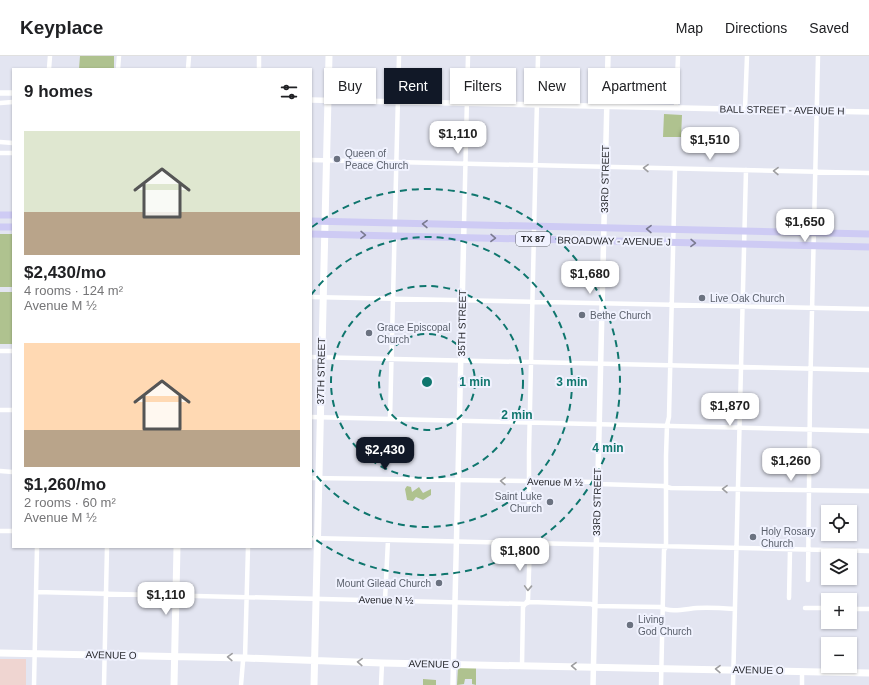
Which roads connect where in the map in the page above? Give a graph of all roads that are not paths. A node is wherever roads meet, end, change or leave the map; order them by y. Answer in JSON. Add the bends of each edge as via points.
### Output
{"nodes":[{"id":1,"x":50,"y":56,"type":"edge"},
{"id":2,"x":119,"y":56,"type":"edge"},
{"id":3,"x":189,"y":56,"type":"edge"},
{"id":4,"x":259,"y":56,"type":"edge"},
{"id":5,"x":328,"y":56,"type":"edge"},
{"id":6,"x":398,"y":56,"type":"edge"},
{"id":7,"x":468,"y":56,"type":"edge"},
{"id":8,"x":538,"y":56,"type":"edge"},
{"id":9,"x":608,"y":56,"type":"edge"},
{"id":10,"x":678,"y":56,"type":"edge"},
{"id":11,"x":747,"y":56,"type":"edge"},
{"id":12,"x":818,"y":56,"type":"edge"},
{"id":13,"x":49,"y":68,"type":"edge"},
{"id":14,"x":118,"y":68,"type":"edge"},
{"id":15,"x":188,"y":68,"type":"edge"},
{"id":16,"x":259,"y":68,"type":"edge"},
{"id":17,"x":328,"y":68,"type":"edge"},
{"id":18,"x":398,"y":68,"type":"edge"},
{"id":19,"x":468,"y":68,"type":"edge"},
{"id":20,"x":0,"y":93,"type":"edge"},
{"id":21,"x":12,"y":93,"type":"edge"},
{"id":22,"x":312,"y":100,"type":"edge"},
{"id":23,"x":324,"y":100,"type":"edge"},
{"id":24,"x":12,"y":102,"type":"edge"},
{"id":25,"x":0,"y":103,"type":"edge"},
{"id":26,"x":327,"y":104,"type":"edge"},
{"id":27,"x":398,"y":104,"type":"edge"},
{"id":28,"x":467,"y":104,"type":"edge"},
{"id":29,"x":502,"y":104,"type":"edge"},
{"id":30,"x":537,"y":105,"type":"junction"},
{"id":31,"x":607,"y":106,"type":"junction"},
{"id":32,"x":676,"y":108,"type":"junction"},
{"id":33,"x":745,"y":109,"type":"junction"},
{"id":34,"x":817,"y":110,"type":"junction"},
{"id":35,"x":869,"y":112,"type":"edge"},
{"id":36,"x":0,"y":142,"type":"edge"},
{"id":37,"x":12,"y":143,"type":"edge"},
{"id":38,"x":0,"y":153,"type":"edge"},
{"id":39,"x":12,"y":153,"type":"edge"},
{"id":40,"x":312,"y":160,"type":"edge"},
{"id":41,"x":326,"y":160,"type":"junction"},
{"id":42,"x":396,"y":162,"type":"junction"},
{"id":43,"x":465,"y":164,"type":"junction"},
{"id":44,"x":536,"y":165,"type":"junction"},
{"id":45,"x":605,"y":167,"type":"junction"},
{"id":46,"x":676,"y":169,"type":"junction"},
{"id":47,"x":746,"y":170,"type":"junction"},
{"id":48,"x":815,"y":172,"type":"junction"},
{"id":49,"x":869,"y":173,"type":"edge"},
{"id":50,"x":0,"y":215,"type":"edge"},
{"id":51,"x":12,"y":215,"type":"edge"},
{"id":52,"x":312,"y":221,"type":"edge"},
{"id":53,"x":324,"y":222,"type":"junction"},
{"id":54,"x":395,"y":223,"type":"junction"},
{"id":55,"x":464,"y":225,"type":"junction"},
{"id":56,"x":0,"y":227,"type":"edge"},
{"id":57,"x":12,"y":227,"type":"edge"},
{"id":58,"x":534,"y":227,"type":"junction"},
{"id":59,"x":604,"y":228,"type":"junction"},
{"id":60,"x":673,"y":230,"type":"junction"},
{"id":61,"x":744,"y":232,"type":"junction"},
{"id":62,"x":814,"y":233,"type":"junction"},
{"id":63,"x":312,"y":234,"type":"edge"},
{"id":64,"x":324,"y":234,"type":"junction"},
{"id":65,"x":869,"y":234,"type":"edge"},
{"id":66,"x":395,"y":236,"type":"junction"},
{"id":67,"x":464,"y":237,"type":"junction"},
{"id":68,"x":534,"y":239,"type":"junction"},
{"id":69,"x":603,"y":241,"type":"junction"},
{"id":70,"x":673,"y":242,"type":"junction"},
{"id":71,"x":743,"y":244,"type":"junction"},
{"id":72,"x":813,"y":246,"type":"junction"},
{"id":73,"x":869,"y":247,"type":"edge"},
{"id":74,"x":312,"y":296,"type":"edge"},
{"id":75,"x":323,"y":297,"type":"junction"},
{"id":76,"x":393,"y":298,"type":"junction"},
{"id":77,"x":462,"y":300,"type":"junction"},
{"id":78,"x":532,"y":302,"type":"junction"},
{"id":79,"x":602,"y":303,"type":"junction"},
{"id":80,"x":672,"y":305,"type":"junction"},
{"id":81,"x":742,"y":306,"type":"junction"},
{"id":82,"x":812,"y":308,"type":"junction"},
{"id":83,"x":869,"y":310,"type":"edge"},
{"id":84,"x":0,"y":351,"type":"edge"},
{"id":85,"x":12,"y":351,"type":"edge"},
{"id":86,"x":312,"y":356,"type":"edge"},
{"id":87,"x":322,"y":357,"type":"junction"},
{"id":88,"x":392,"y":358,"type":"junction"},
{"id":89,"x":461,"y":359,"type":"junction"},
{"id":90,"x":531,"y":361,"type":"junction"},
{"id":91,"x":601,"y":364,"type":"junction"},
{"id":92,"x":671,"y":365,"type":"junction"},
{"id":93,"x":740,"y":367,"type":"junction"},
{"id":94,"x":811,"y":369,"type":"junction"},
{"id":95,"x":869,"y":370,"type":"edge"},
{"id":96,"x":0,"y":410,"type":"edge"},
{"id":97,"x":12,"y":410,"type":"edge"},
{"id":98,"x":312,"y":417,"type":"edge"},
{"id":99,"x":320,"y":417,"type":"junction"},
{"id":100,"x":390,"y":419,"type":"junction"},
{"id":101,"x":459,"y":420,"type":"junction"},
{"id":102,"x":530,"y":422,"type":"junction"},
{"id":103,"x":599,"y":424,"type":"junction"},
{"id":104,"x":667,"y":425,"type":"junction"},
{"id":105,"x":739,"y":427,"type":"junction"},
{"id":106,"x":810,"y":429,"type":"junction"},
{"id":107,"x":869,"y":431,"type":"edge"},
{"id":108,"x":0,"y":471,"type":"edge"},
{"id":109,"x":12,"y":472,"type":"edge"},
{"id":110,"x":312,"y":478,"type":"edge"},
{"id":111,"x":319,"y":478,"type":"junction"},
{"id":112,"x":458,"y":481,"type":"junction"},
{"id":113,"x":529,"y":481,"type":"junction"},
{"id":114,"x":598,"y":484,"type":"junction"},
{"id":115,"x":667,"y":487,"type":"junction"},
{"id":116,"x":809,"y":489,"type":"junction"},
{"id":117,"x":737,"y":490,"type":"junction"},
{"id":118,"x":869,"y":491,"type":"edge"},
{"id":119,"x":530,"y":511,"type":"dead end"},
{"id":120,"x":0,"y":531,"type":"edge"},
{"id":121,"x":12,"y":531,"type":"edge"},
{"id":122,"x":314,"y":538,"type":"edge"},
{"id":123,"x":388,"y":540,"type":"junction"},
{"id":124,"x":456,"y":542,"type":"junction"},
{"id":125,"x":530,"y":544,"type":"junction"},
{"id":126,"x":597,"y":545,"type":"junction"},
{"id":127,"x":666,"y":547,"type":"junction"},
{"id":128,"x":37,"y":548,"type":"edge"},
{"id":129,"x":107,"y":548,"type":"edge"},
{"id":130,"x":177,"y":548,"type":"edge"},
{"id":131,"x":248,"y":548,"type":"edge"},
{"id":132,"x":736,"y":548,"type":"junction"},
{"id":133,"x":790,"y":550,"type":"junction"},
{"id":134,"x":808,"y":550,"type":"junction"},
{"id":135,"x":869,"y":551,"type":"edge"},
{"id":136,"x":808,"y":580,"type":"dead end"},
{"id":137,"x":36,"y":592,"type":"junction"},
{"id":138,"x":106,"y":594,"type":"junction"},
{"id":139,"x":176,"y":595,"type":"junction"},
{"id":140,"x":247,"y":597,"type":"junction"},
{"id":141,"x":789,"y":598,"type":"dead end"},
{"id":142,"x":316,"y":599,"type":"junction"},
{"id":143,"x":386,"y":600,"type":"junction"},
{"id":144,"x":455,"y":602,"type":"junction"},
{"id":145,"x":525,"y":604,"type":"junction"},
{"id":146,"x":595,"y":606,"type":"junction"},
{"id":147,"x":662,"y":608,"type":"junction"},
{"id":148,"x":735,"y":608,"type":"junction"},
{"id":149,"x":805,"y":608,"type":"dead end"},
{"id":150,"x":821,"y":608,"type":"edge"},
{"id":151,"x":857,"y":609,"type":"edge"},
{"id":152,"x":869,"y":609,"type":"edge"},
{"id":153,"x":0,"y":653,"type":"edge"},
{"id":154,"x":35,"y":653,"type":"junction"},
{"id":155,"x":105,"y":655,"type":"junction"},
{"id":156,"x":175,"y":656,"type":"junction"},
{"id":157,"x":245,"y":658,"type":"junction"},
{"id":158,"x":314,"y":660,"type":"junction"},
{"id":159,"x":382,"y":663,"type":"junction"},
{"id":160,"x":453,"y":664,"type":"junction"},
{"id":161,"x":522,"y":665,"type":"junction"},
{"id":162,"x":594,"y":667,"type":"junction"},
{"id":163,"x":661,"y":668,"type":"junction"},
{"id":164,"x":733,"y":670,"type":"junction"},
{"id":165,"x":802,"y":671,"type":"junction"},
{"id":166,"x":869,"y":673,"type":"edge"},
{"id":167,"x":34,"y":685,"type":"edge"},
{"id":168,"x":104,"y":685,"type":"edge"},
{"id":169,"x":174,"y":685,"type":"edge"},
{"id":170,"x":241,"y":685,"type":"edge"},
{"id":171,"x":314,"y":685,"type":"edge"},
{"id":172,"x":381,"y":685,"type":"edge"},
{"id":173,"x":453,"y":685,"type":"edge"},
{"id":174,"x":593,"y":685,"type":"edge"},
{"id":175,"x":660,"y":685,"type":"edge"},
{"id":176,"x":733,"y":685,"type":"edge"},
{"id":177,"x":802,"y":685,"type":"edge"}],
"edges":[{"from":1,"to":13,"type":"street"},
{"from":2,"to":14,"type":"street"},
{"from":3,"to":15,"type":"street"},
{"from":4,"to":16,"type":"street"},
{"from":5,"to":17,"type":"main road","name":"37TH STREET"},
{"from":6,"to":18,"type":"street"},
{"from":7,"to":19,"type":"street","name":"35TH STREET"},
{"from":8,"to":30,"type":"street"},
{"from":9,"to":31,"type":"street","name":"33RD STREET"},
{"from":10,"to":32,"type":"street"},
{"from":11,"to":33,"type":"street"},
{"from":12,"to":34,"type":"street"},
{"from":20,"to":21,"type":"street"},
{"from":22,"to":23,"type":"street","name":"BALL STREET - AVENUE H"},
{"from":24,"to":25,"type":"street"},
{"from":26,"to":41,"type":"main road","name":"37TH STREET"},
{"from":27,"to":42,"type":"street"},
{"from":28,"to":43,"type":"street","name":"35TH STREET"},
{"from":29,"to":30,"type":"street","name":"BALL STREET - AVENUE H"},
{"from":30,"to":31,"type":"street","name":"BALL STREET - AVENUE H"},
{"from":30,"to":44,"type":"street"},
{"from":31,"to":32,"type":"street","name":"BALL STREET - AVENUE H"},
{"from":31,"to":45,"type":"street","name":"33RD STREET"},
{"from":32,"to":33,"type":"street","name":"BALL STREET - AVENUE H"},
{"from":33,"to":34,"type":"street","name":"BALL STREET - AVENUE H"},
{"from":34,"to":35,"type":"street","name":"BALL STREET - AVENUE H"},
{"from":34,"to":48,"type":"street"},
{"from":36,"to":37,"type":"street"},
{"from":38,"to":39,"type":"street"},
{"from":40,"to":41,"type":"street"},
{"from":41,"to":42,"type":"street"},
{"from":41,"to":53,"type":"main road","name":"37TH STREET"},
{"from":42,"to":43,"type":"street"},
{"from":42,"to":54,"type":"street"},
{"from":43,"to":44,"type":"street"},
{"from":43,"to":55,"type":"street","name":"35TH STREET"},
{"from":44,"to":45,"type":"street"},
{"from":44,"to":58,"type":"street"},
{"from":46,"to":45,"type":"street","one_way":true},
{"from":45,"to":59,"type":"street","name":"33RD STREET"},
{"from":46,"to":47,"type":"street"},
{"from":46,"to":60,"type":"street"},
{"from":48,"to":47,"type":"street","one_way":true},
{"from":47,"to":61,"type":"street"},
{"from":48,"to":49,"type":"street"},
{"from":48,"to":62,"type":"street"},
{"from":50,"to":51,"type":"main road"},
{"from":52,"to":53,"type":"main road","name":"BROADWAY - AVENUE J","number":"TX 87"},
{"from":53,"to":54,"type":"main road","name":"BROADWAY - AVENUE J","number":"TX 87"},
{"from":53,"to":64,"type":"main road","name":"37TH STREET"},
{"from":55,"to":54,"type":"main road","name":"BROADWAY - AVENUE J","number":"TX 87","one_way":true},
{"from":54,"to":66,"type":"street"},
{"from":55,"to":58,"type":"main road","name":"BROADWAY - AVENUE J","number":"TX 87"},
{"from":55,"to":67,"type":"street","name":"35TH STREET"},
{"from":56,"to":57,"type":"main road"},
{"from":58,"to":59,"type":"main road","name":"BROADWAY - AVENUE J","number":"TX 87"},
{"from":58,"to":68,"type":"street"},
{"from":60,"to":59,"type":"main road","name":"BROADWAY - AVENUE J","number":"TX 87","one_way":true},
{"from":59,"to":69,"type":"street","name":"33RD STREET"},
{"from":60,"to":61,"type":"main road","name":"BROADWAY - AVENUE J","number":"TX 87"},
{"from":60,"to":70,"type":"street"},
{"from":61,"to":62,"type":"main road","name":"BROADWAY - AVENUE J","number":"TX 87"},
{"from":61,"to":71,"type":"street"},
{"from":62,"to":65,"type":"main road","name":"BROADWAY - AVENUE J","number":"TX 87"},
{"from":62,"to":72,"type":"street"},
{"from":63,"to":64,"type":"main road","name":"BROADWAY - AVENUE J","number":"TX 87"},
{"from":64,"to":66,"type":"main road","name":"BROADWAY - AVENUE J","number":"TX 87","one_way":true},
{"from":64,"to":75,"type":"main road","name":"37TH STREET"},
{"from":66,"to":67,"type":"main road","name":"BROADWAY - AVENUE J","number":"TX 87"},
{"from":66,"to":76,"type":"street"},
{"from":67,"to":68,"type":"main road","name":"BROADWAY - AVENUE J","number":"TX 87","one_way":true},
{"from":67,"to":77,"type":"street","name":"35TH STREET"},
{"from":68,"to":69,"type":"main road","name":"BROADWAY - AVENUE J","number":"TX 87"},
{"from":68,"to":78,"type":"street"},
{"from":69,"to":70,"type":"main road","name":"BROADWAY - AVENUE J","number":"TX 87"},
{"from":69,"to":79,"type":"street","name":"33RD STREET"},
{"from":70,"to":71,"type":"main road","name":"BROADWAY - AVENUE J","number":"TX 87","one_way":true},
{"from":70,"to":80,"type":"street"},
{"from":71,"to":72,"type":"main road","name":"BROADWAY - AVENUE J","number":"TX 87"},
{"from":71,"to":81,"type":"street"},
{"from":72,"to":73,"type":"main road","name":"BROADWAY - AVENUE J","number":"TX 87"},
{"from":72,"to":82,"type":"street"},
{"from":74,"to":75,"type":"street"},
{"from":75,"to":76,"type":"street"},
{"from":75,"to":87,"type":"main road","name":"37TH STREET"},
{"from":76,"to":77,"type":"street"},
{"from":76,"to":88,"type":"street"},
{"from":77,"to":78,"type":"street"},
{"from":77,"to":89,"type":"street","name":"35TH STREET"},
{"from":78,"to":79,"type":"street"},
{"from":78,"to":90,"type":"street"},
{"from":79,"to":80,"type":"street"},
{"from":79,"to":91,"type":"street","name":"33RD STREET"},
{"from":80,"to":81,"type":"street"},
{"from":80,"to":92,"type":"street"},
{"from":81,"to":82,"type":"street"},
{"from":81,"to":93,"type":"street"},
{"from":82,"to":83,"type":"street"},
{"from":82,"to":94,"type":"street"},
{"from":84,"to":85,"type":"street"},
{"from":86,"to":87,"type":"street"},
{"from":87,"to":88,"type":"street"},
{"from":87,"to":99,"type":"main road","name":"37TH STREET"},
{"from":88,"to":89,"type":"street"},
{"from":88,"to":100,"type":"street"},
{"from":89,"to":90,"type":"street"},
{"from":89,"to":101,"type":"street","name":"35TH STREET"},
{"from":90,"to":91,"type":"street"},
{"from":90,"to":102,"type":"street"},
{"from":91,"to":92,"type":"street"},
{"from":91,"to":103,"type":"street","name":"33RD STREET"},
{"from":92,"to":93,"type":"street"},
{"from":92,"to":104,"type":"street"},
{"from":93,"to":94,"type":"street"},
{"from":93,"to":105,"type":"street"},
{"from":94,"to":95,"type":"street"},
{"from":94,"to":106,"type":"street"},
{"from":96,"to":97,"type":"street"},
{"from":98,"to":99,"type":"street"},
{"from":99,"to":100,"type":"street"},
{"from":99,"to":111,"type":"main road","name":"37TH STREET"},
{"from":100,"to":101,"type":"street"},
{"from":101,"to":102,"type":"street"},
{"from":101,"to":112,"type":"street","name":"35TH STREET"},
{"from":102,"to":103,"type":"street"},
{"from":102,"to":113,"type":"street"},
{"from":103,"to":104,"type":"street"},
{"from":103,"to":114,"type":"street","name":"33RD STREET"},
{"from":104,"to":105,"type":"street"},
{"from":104,"to":115,"type":"street"},
{"from":105,"to":106,"type":"street"},
{"from":105,"to":117,"type":"street"},
{"from":106,"to":107,"type":"street"},
{"from":106,"to":116,"type":"street"},
{"from":108,"to":109,"type":"street"},
{"from":110,"to":111,"type":"street","name":"Avenue M ½"},
{"from":111,"to":112,"type":"street","name":"Avenue M ½"},
{"from":111,"to":122,"type":"main road","name":"37TH STREET"},
{"from":113,"to":112,"type":"street","name":"Avenue M ½","one_way":true},
{"from":112,"to":124,"type":"street","name":"35TH STREET"},
{"from":113,"to":114,"type":"street","name":"Avenue M ½"},
{"from":113,"to":119,"type":"street"},
{"from":114,"to":115,"type":"street","name":"Avenue M ½"},
{"from":114,"to":126,"type":"street","name":"33RD STREET"},
{"from":117,"to":115,"type":"street","name":"Avenue M ½","one_way":true},
{"from":115,"to":127,"type":"street"},
{"from":116,"to":117,"type":"street","name":"Avenue M ½"},
{"from":116,"to":118,"type":"street","name":"Avenue M ½"},
{"from":116,"to":134,"type":"street"},
{"from":117,"to":132,"type":"street"},
{"from":120,"to":121,"type":"street"},
{"from":122,"to":123,"type":"street"},
{"from":122,"to":142,"type":"main road","name":"37TH STREET"},
{"from":123,"to":124,"type":"street"},
{"from":123,"to":143,"type":"street"},
{"from":124,"to":125,"type":"street"},
{"from":124,"to":144,"type":"street","name":"35TH STREET"},
{"from":125,"to":126,"type":"street"},
{"from":125,"to":145,"type":"street","one_way":true,"via":[[528,600]]},
{"from":126,"to":127,"type":"street"},
{"from":126,"to":146,"type":"street","name":"33RD STREET"},
{"from":127,"to":132,"type":"street"},
{"from":127,"to":147,"type":"street"},
{"from":128,"to":137,"type":"street"},
{"from":129,"to":138,"type":"street"},
{"from":130,"to":139,"type":"main road"},
{"from":131,"to":140,"type":"street"},
{"from":132,"to":133,"type":"street"},
{"from":132,"to":148,"type":"street"},
{"from":133,"to":134,"type":"street"},
{"from":133,"to":141,"type":"street"},
{"from":134,"to":135,"type":"street"},
{"from":134,"to":136,"type":"street"},
{"from":137,"to":138,"type":"street","name":"Avenue N ½"},
{"from":137,"to":154,"type":"street"},
{"from":138,"to":139,"type":"street","name":"Avenue N ½"},
{"from":138,"to":155,"type":"street"},
{"from":139,"to":140,"type":"street","name":"Avenue N ½"},
{"from":139,"to":156,"type":"main road"},
{"from":140,"to":142,"type":"street","name":"Avenue N ½"},
{"from":140,"to":157,"type":"street"},
{"from":142,"to":143,"type":"street","name":"Avenue N ½"},
{"from":142,"to":158,"type":"main road","name":"37TH STREET"},
{"from":143,"to":144,"type":"street","name":"Avenue N ½"},
{"from":144,"to":145,"type":"street","name":"Avenue N ½"},
{"from":144,"to":160,"type":"street","name":"35TH STREET"},
{"from":145,"to":146,"type":"street","name":"Avenue N ½","via":[[530,602]]},
{"from":145,"to":161,"type":"street"},
{"from":146,"to":147,"type":"street","name":"Avenue N ½"},
{"from":146,"to":162,"type":"street","name":"33RD STREET"},
{"from":147,"to":148,"type":"street","name":"Avenue N ½"},
{"from":147,"to":163,"type":"street"},
{"from":148,"to":164,"type":"street"},
{"from":149,"to":150,"type":"street"},
{"from":151,"to":152,"type":"street"},
{"from":153,"to":154,"type":"main road","name":"AVENUE O"},
{"from":154,"to":155,"type":"main road","name":"AVENUE O"},
{"from":154,"to":167,"type":"street"},
{"from":155,"to":156,"type":"main road","name":"AVENUE O"},
{"from":155,"to":168,"type":"street"},
{"from":157,"to":156,"type":"main road","name":"AVENUE O","one_way":true},
{"from":156,"to":169,"type":"main road"},
{"from":157,"to":158,"type":"main road","name":"AVENUE O"},
{"from":157,"to":170,"type":"street"},
{"from":159,"to":158,"type":"main road","name":"AVENUE O","one_way":true},
{"from":158,"to":171,"type":"main road","name":"37TH STREET"},
{"from":159,"to":160,"type":"main road","name":"AVENUE O"},
{"from":159,"to":172,"type":"street"},
{"from":160,"to":161,"type":"main road","name":"AVENUE O"},
{"from":160,"to":173,"type":"street","name":"35TH STREET"},
{"from":162,"to":161,"type":"main road","name":"AVENUE O","one_way":true},
{"from":162,"to":163,"type":"main road","name":"AVENUE O"},
{"from":162,"to":174,"type":"street","name":"33RD STREET"},
{"from":164,"to":163,"type":"main road","name":"AVENUE O","one_way":true},
{"from":163,"to":175,"type":"street"},
{"from":164,"to":165,"type":"main road","name":"AVENUE O"},
{"from":164,"to":176,"type":"street"},
{"from":165,"to":166,"type":"main road","name":"AVENUE O"},
{"from":165,"to":177,"type":"street"}]}
